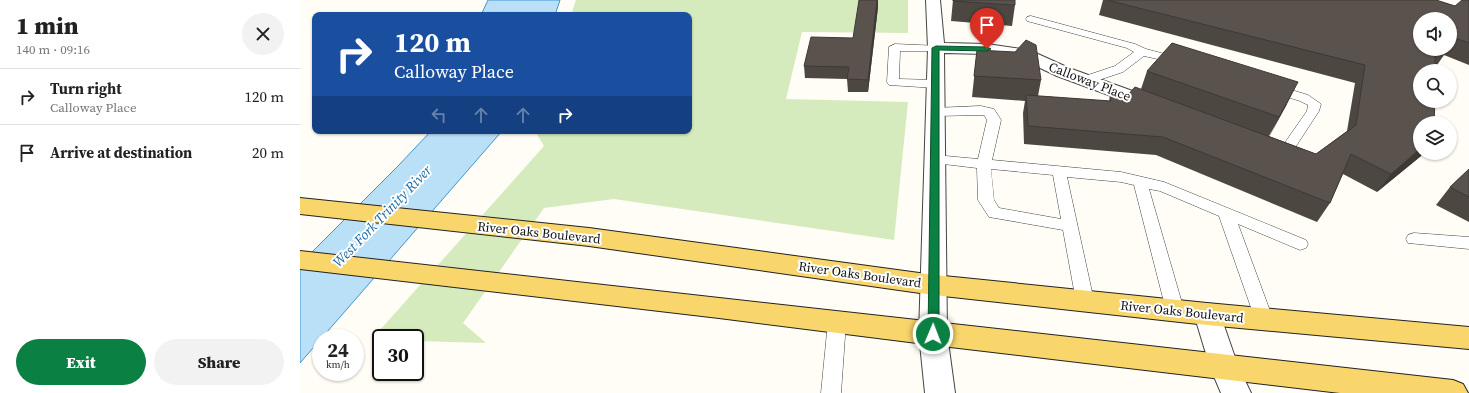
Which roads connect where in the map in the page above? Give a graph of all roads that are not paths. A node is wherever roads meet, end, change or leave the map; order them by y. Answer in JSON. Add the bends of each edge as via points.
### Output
{"nodes":[{"id":1,"x":933,"y":0,"type":"edge"},
{"id":2,"x":1031,"y":19,"type":"dead end"},
{"id":3,"x":936,"y":48,"type":"junction"},
{"id":4,"x":1142,"y":52,"type":"junction"},
{"id":5,"x":1193,"y":65,"type":"edge"},
{"id":6,"x":1086,"y":80,"type":"junction"},
{"id":7,"x":936,"y":84,"type":"junction"},
{"id":8,"x":1260,"y":85,"type":"edge"},
{"id":9,"x":935,"y":112,"type":"junction"},
{"id":10,"x":1175,"y":113,"type":"edge"},
{"id":11,"x":1277,"y":151,"type":"edge"},
{"id":12,"x":935,"y":159,"type":"junction"},
{"id":13,"x":984,"y":164,"type":"junction"},
{"id":14,"x":1059,"y":171,"type":"junction"},
{"id":15,"x":1140,"y":181,"type":"junction"},
{"id":16,"x":300,"y":206,"type":"edge"},
{"id":17,"x":1226,"y":213,"type":"junction"},
{"id":18,"x":1070,"y":226,"type":"junction"},
{"id":19,"x":1414,"y":239,"type":"dead end"},
{"id":20,"x":1469,"y":243,"type":"edge"},
{"id":21,"x":1300,"y":244,"type":"dead end"},
{"id":22,"x":300,"y":260,"type":"edge"},
{"id":23,"x":934,"y":285,"type":"junction"},
{"id":24,"x":1085,"y":301,"type":"junction"},
{"id":25,"x":1175,"y":310,"type":"junction"},
{"id":26,"x":1207,"y":314,"type":"junction"},
{"id":27,"x":1264,"y":319,"type":"junction"},
{"id":28,"x":837,"y":322,"type":"junction"},
{"id":29,"x":933,"y":334,"type":"junction"},
{"id":30,"x":1469,"y":338,"type":"edge"},
{"id":31,"x":1224,"y":367,"type":"junction"},
{"id":32,"x":831,"y":393,"type":"edge"},
{"id":33,"x":940,"y":393,"type":"edge"},
{"id":34,"x":1236,"y":393,"type":"edge"},
{"id":35,"x":1453,"y":393,"type":"edge"}],
"edges":[{"from":1,"to":3,"type":"street"},
{"from":2,"to":4,"type":"lane","via":[[1131,46]]},
{"from":3,"to":6,"type":"street","name":"Calloway Place","via":[[987,49],[1023,54]]},
{"from":3,"to":7,"type":"street"},
{"from":3,"to":7,"type":"lane","via":[[895,47],[893,82]]},
{"from":4,"to":5,"type":"lane"},
{"from":4,"to":6,"type":"lane","via":[[1119,69]]},
{"from":6,"to":10,"type":"street","name":"Calloway Place"},
{"from":7,"to":9,"type":"street"},
{"from":8,"to":11,"type":"lane","via":[[1304,98],[1315,104],[1313,111]]},
{"from":9,"to":12,"type":"street"},
{"from":9,"to":13,"type":"lane","via":[[989,112],[994,120]]},
{"from":12,"to":13,"type":"lane"},
{"from":12,"to":23,"type":"street"},
{"from":13,"to":14,"type":"lane"},
{"from":13,"to":18,"type":"lane","via":[[986,200],[994,213]]},
{"from":14,"to":15,"type":"lane"},
{"from":14,"to":18,"type":"lane"},
{"from":15,"to":17,"type":"lane","via":[[1164,187]]},
{"from":15,"to":25,"type":"lane"},
{"from":16,"to":23,"type":"main road","name":"River Oaks Boulevard","via":[[589,237]]},
{"from":17,"to":21,"type":"lane"},
{"from":17,"to":27,"type":"lane"},
{"from":18,"to":24,"type":"lane"},
{"from":19,"to":20,"type":"lane"},
{"from":22,"to":28,"type":"main road"},
{"from":23,"to":24,"type":"main road","name":"River Oaks Boulevard"},
{"from":23,"to":29,"type":"street"},
{"from":24,"to":25,"type":"main road","name":"River Oaks Boulevard"},
{"from":25,"to":26,"type":"main road","name":"River Oaks Boulevard"},
{"from":26,"to":27,"type":"main road","name":"River Oaks Boulevard"},
{"from":26,"to":31,"type":"street"},
{"from":27,"to":30,"type":"main road","name":"River Oaks Boulevard"},
{"from":28,"to":29,"type":"main road"},
{"from":28,"to":32,"type":"lane"},
{"from":29,"to":31,"type":"main road"},
{"from":29,"to":33,"type":"street"},
{"from":31,"to":34,"type":"street"},
{"from":31,"to":35,"type":"main road"}]}
